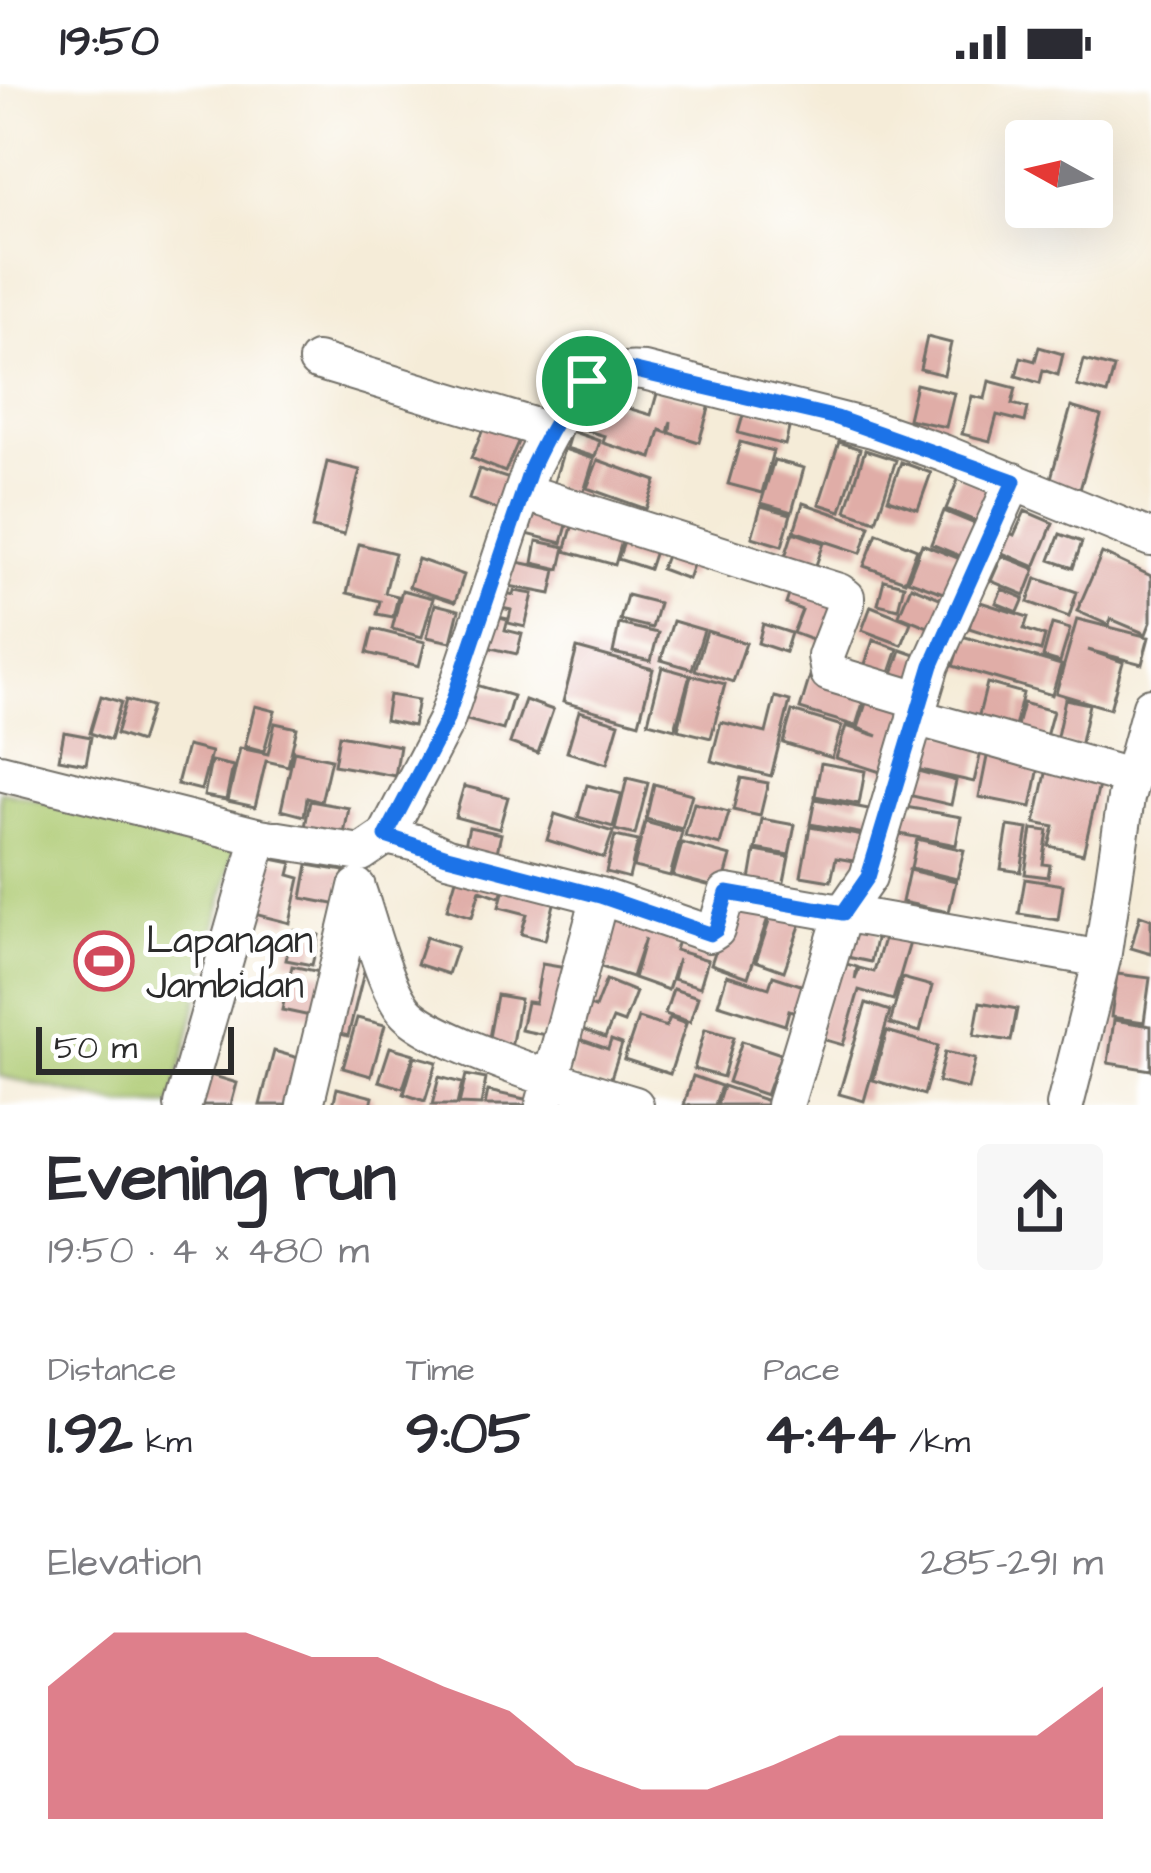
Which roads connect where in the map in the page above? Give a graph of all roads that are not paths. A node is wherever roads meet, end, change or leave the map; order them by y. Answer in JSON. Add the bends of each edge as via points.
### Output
{"nodes":[{"id":1,"x":317,"y":361,"type":"dead end"},
{"id":2,"x":549,"y":431,"type":"junction"},
{"id":3,"x":1014,"y":481,"type":"junction"},
{"id":4,"x":523,"y":492,"type":"junction"},
{"id":5,"x":1151,"y":538,"type":"edge"},
{"id":6,"x":1151,"y":706,"type":"edge"},
{"id":7,"x":917,"y":708,"type":"junction"},
{"id":8,"x":0,"y":772,"type":"edge"},
{"id":9,"x":1130,"y":777,"type":"junction"},
{"id":10,"x":260,"y":837,"type":"junction"},
{"id":11,"x":368,"y":859,"type":"junction"},
{"id":12,"x":600,"y":896,"type":"junction"},
{"id":13,"x":843,"y":913,"type":"junction"},
{"id":14,"x":1102,"y":958,"type":"junction"},
{"id":15,"x":547,"y":1093,"type":"edge"},
{"id":16,"x":183,"y":1105,"type":"edge"},
{"id":17,"x":305,"y":1105,"type":"edge"},
{"id":18,"x":635,"y":1105,"type":"edge"},
{"id":19,"x":784,"y":1105,"type":"edge"},
{"id":20,"x":1065,"y":1105,"type":"edge"}],
"edges":[{"from":1,"to":2,"type":"street"},
{"from":2,"to":3,"type":"street","via":[[587,381],[627,369],[837,418]]},
{"from":2,"to":4,"type":"street"},
{"from":3,"to":5,"type":"street"},
{"from":3,"to":7,"type":"street"},
{"from":4,"to":7,"type":"street","via":[[839,592],[846,597],[826,656],[829,673]]},
{"from":4,"to":11,"type":"street","via":[[446,721]]},
{"from":6,"to":9,"type":"street"},
{"from":7,"to":9,"type":"street"},
{"from":7,"to":13,"type":"street","via":[[868,877]]},
{"from":8,"to":10,"type":"street"},
{"from":9,"to":14,"type":"street"},
{"from":10,"to":11,"type":"street"},
{"from":10,"to":16,"type":"street"},
{"from":11,"to":12,"type":"street","via":[[447,856]]},
{"from":11,"to":15,"type":"street","via":[[396,997],[412,1018]]},
{"from":11,"to":17,"type":"street"},
{"from":12,"to":13,"type":"street","via":[[714,934],[730,878]]},
{"from":12,"to":15,"type":"street"},
{"from":13,"to":14,"type":"street"},
{"from":13,"to":19,"type":"street"},
{"from":14,"to":20,"type":"street"},
{"from":15,"to":18,"type":"street"}]}
